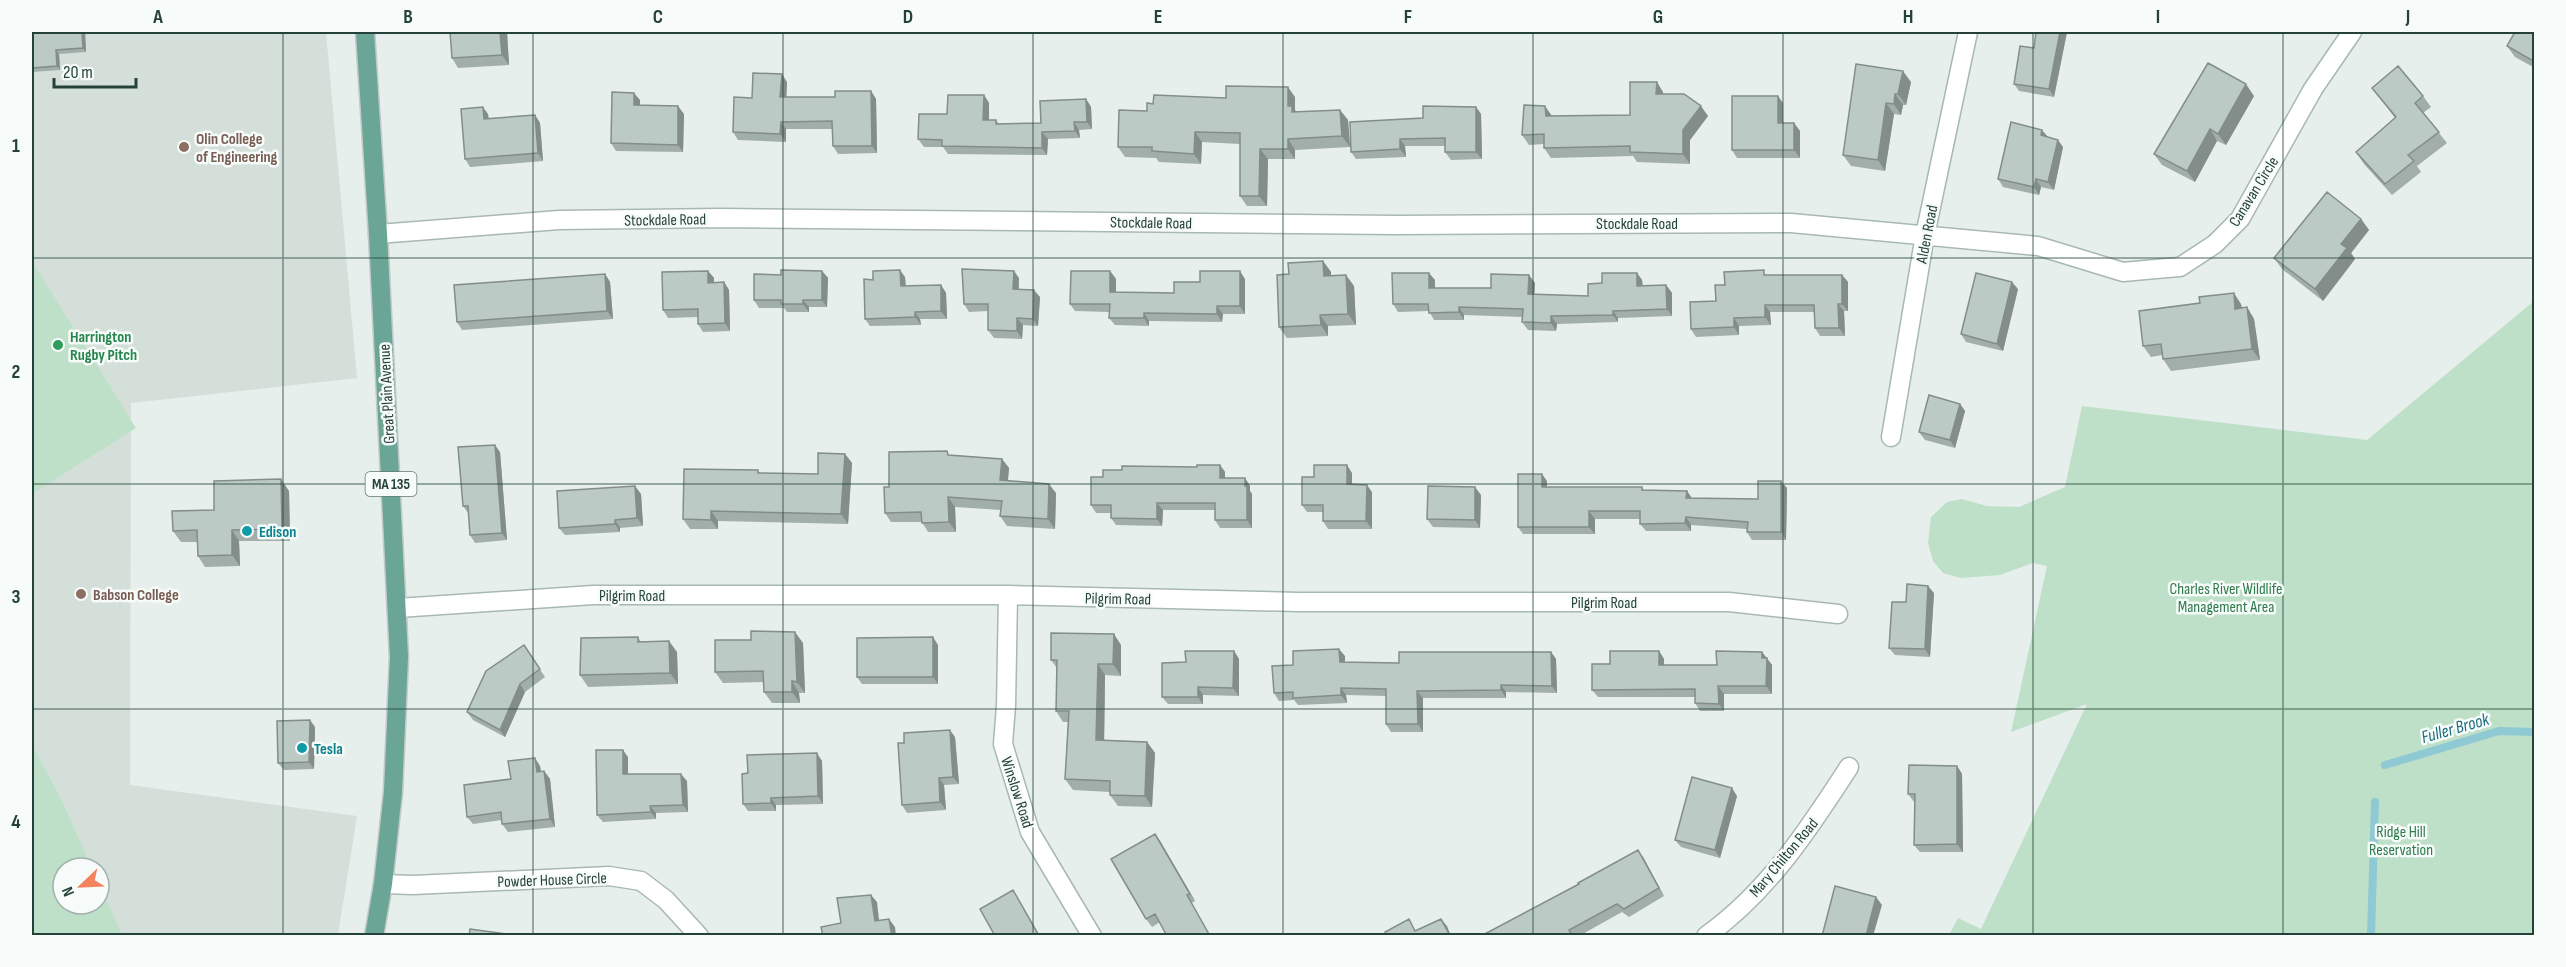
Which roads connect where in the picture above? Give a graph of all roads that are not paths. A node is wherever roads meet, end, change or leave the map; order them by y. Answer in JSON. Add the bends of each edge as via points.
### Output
{"nodes":[{"id":1,"x":365,"y":32,"type":"edge"},
{"id":2,"x":1968,"y":32,"type":"edge"},
{"id":3,"x":2352,"y":32,"type":"edge"},
{"id":4,"x":378,"y":234,"type":"junction"},
{"id":5,"x":1925,"y":236,"type":"junction"},
{"id":6,"x":1892,"y":437,"type":"dead end"},
{"id":7,"x":1008,"y":595,"type":"junction"},
{"id":8,"x":398,"y":608,"type":"junction"},
{"id":9,"x":1838,"y":614,"type":"dead end"},
{"id":10,"x":1849,"y":767,"type":"dead end"},
{"id":11,"x":383,"y":884,"type":"junction"},
{"id":12,"x":374,"y":936,"type":"edge"},
{"id":13,"x":699,"y":936,"type":"edge"},
{"id":14,"x":1092,"y":936,"type":"edge"},
{"id":15,"x":1706,"y":936,"type":"edge"}],
"edges":[{"from":1,"to":4,"type":"main road","name":"Great Plain Avenue","number":"MA 135"},
{"from":2,"to":5,"type":"street","name":"Alden Road"},
{"from":3,"to":5,"type":"street","name":"Canavan Circle","via":[[2313,89],[2240,219],[2216,244],[2180,267],[2123,272],[2038,246]]},
{"from":4,"to":5,"type":"street","name":"Stockdale Road","via":[[559,220],[720,218],[1396,225],[1791,223]]},
{"from":4,"to":8,"type":"main road","name":"Great Plain Avenue","number":"MA 135"},
{"from":5,"to":6,"type":"street","name":"Alden Road"},
{"from":7,"to":8,"type":"street","name":"Pilgrim Road","via":[[593,595]]},
{"from":7,"to":9,"type":"street","name":"Pilgrim Road","via":[[1298,602],[1729,602]]},
{"from":7,"to":14,"type":"street","name":"Winslow Road","via":[[1003,744],[1030,832]]},
{"from":8,"to":11,"type":"main road","name":"Great Plain Avenue","number":"MA 135","via":[[396,746]]},
{"from":10,"to":15,"type":"street","name":"Mary Chilton Road","via":[[1810,828],[1757,891]]},
{"from":11,"to":12,"type":"main road","name":"Great Plain Avenue","number":"MA 135"},
{"from":11,"to":13,"type":"street","name":"Powder House Circle","via":[[609,876],[641,881],[666,900]]}]}
